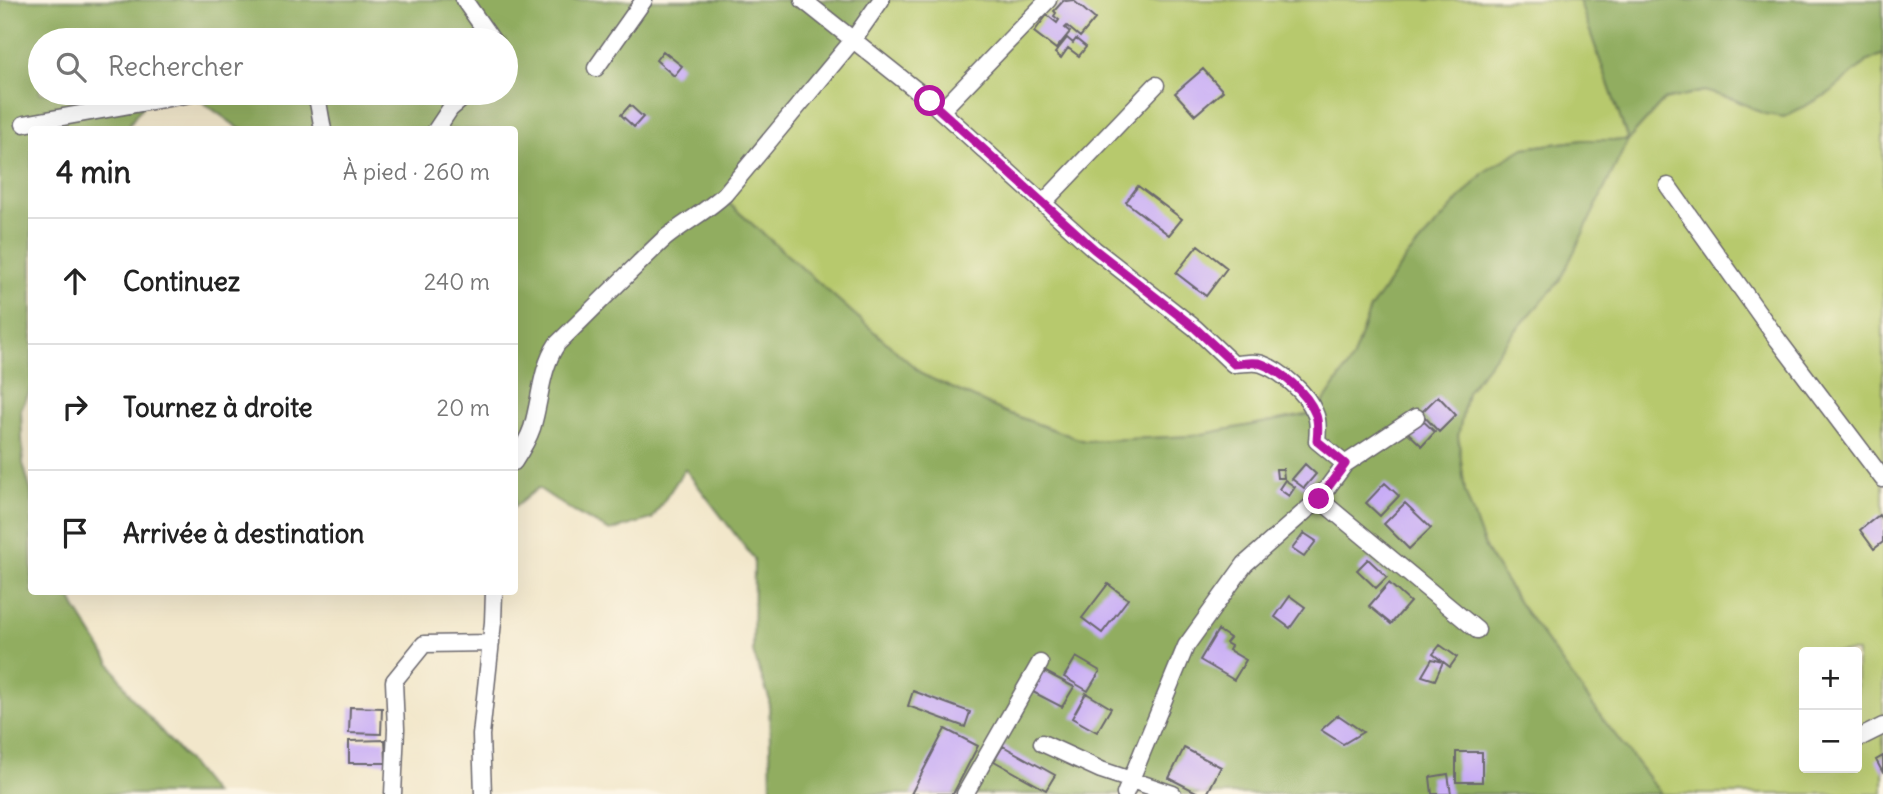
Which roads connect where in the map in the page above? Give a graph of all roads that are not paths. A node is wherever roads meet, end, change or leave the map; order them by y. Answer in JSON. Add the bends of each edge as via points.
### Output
{"nodes":[{"id":1,"x":464,"y":0,"type":"edge"},
{"id":2,"x":644,"y":0,"type":"edge"},
{"id":3,"x":803,"y":0,"type":"edge"},
{"id":4,"x":881,"y":0,"type":"edge"},
{"id":5,"x":1048,"y":0,"type":"edge"},
{"id":6,"x":484,"y":28,"type":"edge"},
{"id":7,"x":853,"y":40,"type":"junction"},
{"id":8,"x":596,"y":68,"type":"dead end"},
{"id":9,"x":1156,"y":85,"type":"dead end"},
{"id":10,"x":130,"y":105,"type":"edge"},
{"id":11,"x":319,"y":105,"type":"edge"},
{"id":12,"x":455,"y":105,"type":"edge"},
{"id":13,"x":942,"y":111,"type":"junction"},
{"id":14,"x":24,"y":124,"type":"dead end"},
{"id":15,"x":322,"y":126,"type":"edge"},
{"id":16,"x":439,"y":126,"type":"edge"},
{"id":17,"x":1668,"y":187,"type":"dead end"},
{"id":18,"x":1043,"y":203,"type":"junction"},
{"id":19,"x":1416,"y":417,"type":"dead end"},
{"id":20,"x":518,"y":454,"type":"edge"},
{"id":21,"x":1345,"y":464,"type":"junction"},
{"id":22,"x":1883,"y":479,"type":"edge"},
{"id":23,"x":1319,"y":499,"type":"junction"},
{"id":24,"x":494,"y":595,"type":"edge"},
{"id":25,"x":1477,"y":630,"type":"dead end"},
{"id":26,"x":491,"y":643,"type":"junction"},
{"id":27,"x":1040,"y":663,"type":"dead end"},
{"id":28,"x":1883,"y":726,"type":"edge"},
{"id":29,"x":1862,"y":736,"type":"edge"},
{"id":30,"x":1042,"y":743,"type":"dead end"},
{"id":31,"x":1128,"y":787,"type":"edge"},
{"id":32,"x":393,"y":794,"type":"edge"},
{"id":33,"x":483,"y":794,"type":"edge"},
{"id":34,"x":965,"y":794,"type":"edge"},
{"id":35,"x":1174,"y":794,"type":"edge"}],
"edges":[{"from":1,"to":6,"type":"street"},
{"from":2,"to":8,"type":"street"},
{"from":3,"to":7,"type":"street"},
{"from":4,"to":7,"type":"street"},
{"from":5,"to":13,"type":"street"},
{"from":7,"to":13,"type":"street"},
{"from":7,"to":20,"type":"street","via":[[725,194],[664,240],[557,344],[544,371],[532,428]]},
{"from":9,"to":18,"type":"street"},
{"from":10,"to":14,"type":"street"},
{"from":11,"to":15,"type":"street"},
{"from":12,"to":16,"type":"street"},
{"from":13,"to":18,"type":"street"},
{"from":17,"to":22,"type":"street"},
{"from":18,"to":21,"type":"street","via":[[1234,364],[1260,363],[1294,385],[1315,413],[1317,441]]},
{"from":19,"to":21,"type":"street"},
{"from":21,"to":23,"type":"street"},
{"from":23,"to":25,"type":"street"},
{"from":23,"to":31,"type":"street","via":[[1245,564],[1186,646]]},
{"from":24,"to":26,"type":"street"},
{"from":26,"to":32,"type":"street","via":[[424,644],[394,681]]},
{"from":26,"to":33,"type":"street","via":[[481,735]]},
{"from":27,"to":34,"type":"street"},
{"from":28,"to":29,"type":"street"},
{"from":30,"to":31,"type":"street","via":[[1101,769]]},
{"from":31,"to":35,"type":"street"}]}
